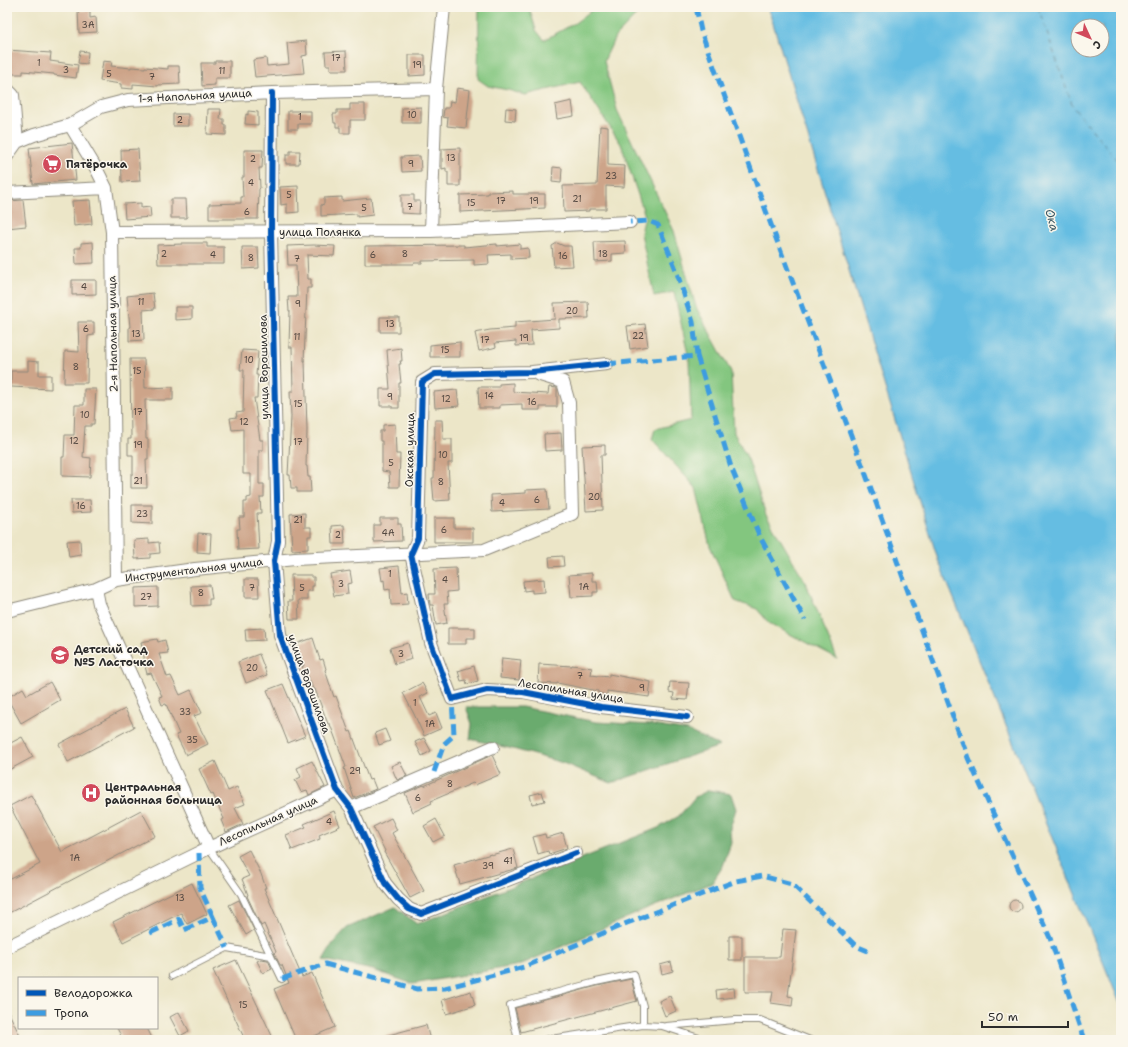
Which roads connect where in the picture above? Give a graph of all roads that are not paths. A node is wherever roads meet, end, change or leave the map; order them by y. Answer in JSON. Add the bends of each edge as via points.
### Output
{"nodes":[{"id":1,"x":444,"y":7,"type":"edge"},
{"id":2,"x":436,"y":89,"type":"junction"},
{"id":3,"x":7,"y":90,"type":"edge"},
{"id":4,"x":272,"y":93,"type":"junction"},
{"id":5,"x":70,"y":125,"type":"junction"},
{"id":6,"x":17,"y":142,"type":"junction"},
{"id":7,"x":7,"y":156,"type":"edge"},
{"id":8,"x":106,"y":188,"type":"junction"},
{"id":9,"x":7,"y":193,"type":"edge"},
{"id":10,"x":630,"y":222,"type":"dead end"},
{"id":11,"x":112,"y":232,"type":"junction"},
{"id":12,"x":271,"y":232,"type":"junction"},
{"id":13,"x":431,"y":232,"type":"junction"},
{"id":14,"x":607,"y":364,"type":"dead end"},
{"id":15,"x":532,"y":372,"type":"junction"},
{"id":16,"x":411,"y":554,"type":"junction"},
{"id":17,"x":274,"y":561,"type":"junction"},
{"id":18,"x":116,"y":580,"type":"junction"},
{"id":19,"x":96,"y":589,"type":"junction"},
{"id":20,"x":7,"y":611,"type":"edge"},
{"id":21,"x":687,"y":717,"type":"dead end"},
{"id":22,"x":492,"y":747,"type":"dead end"},
{"id":23,"x":337,"y":790,"type":"junction"},
{"id":24,"x":351,"y":808,"type":"junction"},
{"id":25,"x":204,"y":850,"type":"junction"},
{"id":26,"x":576,"y":853,"type":"dead end"},
{"id":27,"x":7,"y":947,"type":"edge"},
{"id":28,"x":271,"y":956,"type":"junction"},
{"id":29,"x":172,"y":976,"type":"dead end"},
{"id":30,"x":282,"y":979,"type":"dead end"},
{"id":31,"x":643,"y":1025,"type":"junction"},
{"id":32,"x":662,"y":1026,"type":"junction"},
{"id":33,"x":518,"y":1040,"type":"edge"},
{"id":34,"x":544,"y":1040,"type":"edge"},
{"id":35,"x":705,"y":1040,"type":"edge"},
{"id":36,"x":810,"y":1040,"type":"edge"}],
"edges":[{"from":1,"to":2,"type":"street"},
{"from":2,"to":4,"type":"street","name":"1-я Напольная улица"},
{"from":2,"to":13,"type":"street"},
{"from":3,"to":6,"type":"street","via":[[13,95]]},
{"from":4,"to":5,"type":"street","name":"1-я Напольная улица","via":[[128,100],[101,107]]},
{"from":4,"to":12,"type":"street","name":"улица Ворошилова"},
{"from":5,"to":6,"type":"street","name":"1-я Напольная улица"},
{"from":5,"to":8,"type":"street","name":"2-я Напольная улица"},
{"from":6,"to":7,"type":"street"},
{"from":8,"to":9,"type":"street"},
{"from":8,"to":11,"type":"street","name":"2-я Напольная улица"},
{"from":10,"to":13,"type":"street","name":"улица Полянка"},
{"from":11,"to":12,"type":"street","name":"улица Полянка"},
{"from":11,"to":18,"type":"street","name":"2-я Напольная улица"},
{"from":12,"to":13,"type":"street","name":"улица Полянка"},
{"from":12,"to":17,"type":"street","name":"улица Ворошилова","via":[[278,541]]},
{"from":14,"to":15,"type":"street","name":"Окская улица"},
{"from":15,"to":16,"type":"street","name":"Окская улица","via":[[435,374],[422,382],[418,538]]},
{"from":15,"to":16,"type":"street","name":"Инструментальная улица","via":[[563,382],[569,403],[572,514],[484,550]]},
{"from":16,"to":17,"type":"street","name":"Инструментальная улица"},
{"from":16,"to":21,"type":"street","name":"Лесопильная улица","via":[[431,642],[452,699],[487,690],[523,692],[601,707]]},
{"from":17,"to":18,"type":"street","name":"Инструментальная улица"},
{"from":17,"to":23,"type":"street","name":"улица Ворошилова","via":[[280,635]]},
{"from":18,"to":19,"type":"street","name":"Инструментальная улица"},
{"from":19,"to":20,"type":"street","name":"Инструментальная улица"},
{"from":19,"to":25,"type":"street","via":[[99,604]]},
{"from":22,"to":24,"type":"street"},
{"from":23,"to":24,"type":"street","name":"улица Ворошилова"},
{"from":23,"to":25,"type":"street","name":"Лесопильная улица"},
{"from":24,"to":26,"type":"street","name":"улица Ворошилова","via":[[385,883],[409,909],[421,914]]},
{"from":25,"to":27,"type":"street","name":"Лесопильная улица"},
{"from":25,"to":28,"type":"lane","via":[[240,894]]},
{"from":28,"to":29,"type":"lane","via":[[227,948]]},
{"from":28,"to":30,"type":"lane"},
{"from":31,"to":32,"type":"lane"},
{"from":31,"to":33,"type":"lane","via":[[643,1006],[634,974],[510,1006]]},
{"from":31,"to":34,"type":"lane"},
{"from":32,"to":35,"type":"lane"},
{"from":32,"to":36,"type":"lane","via":[[760,1020]]}]}
